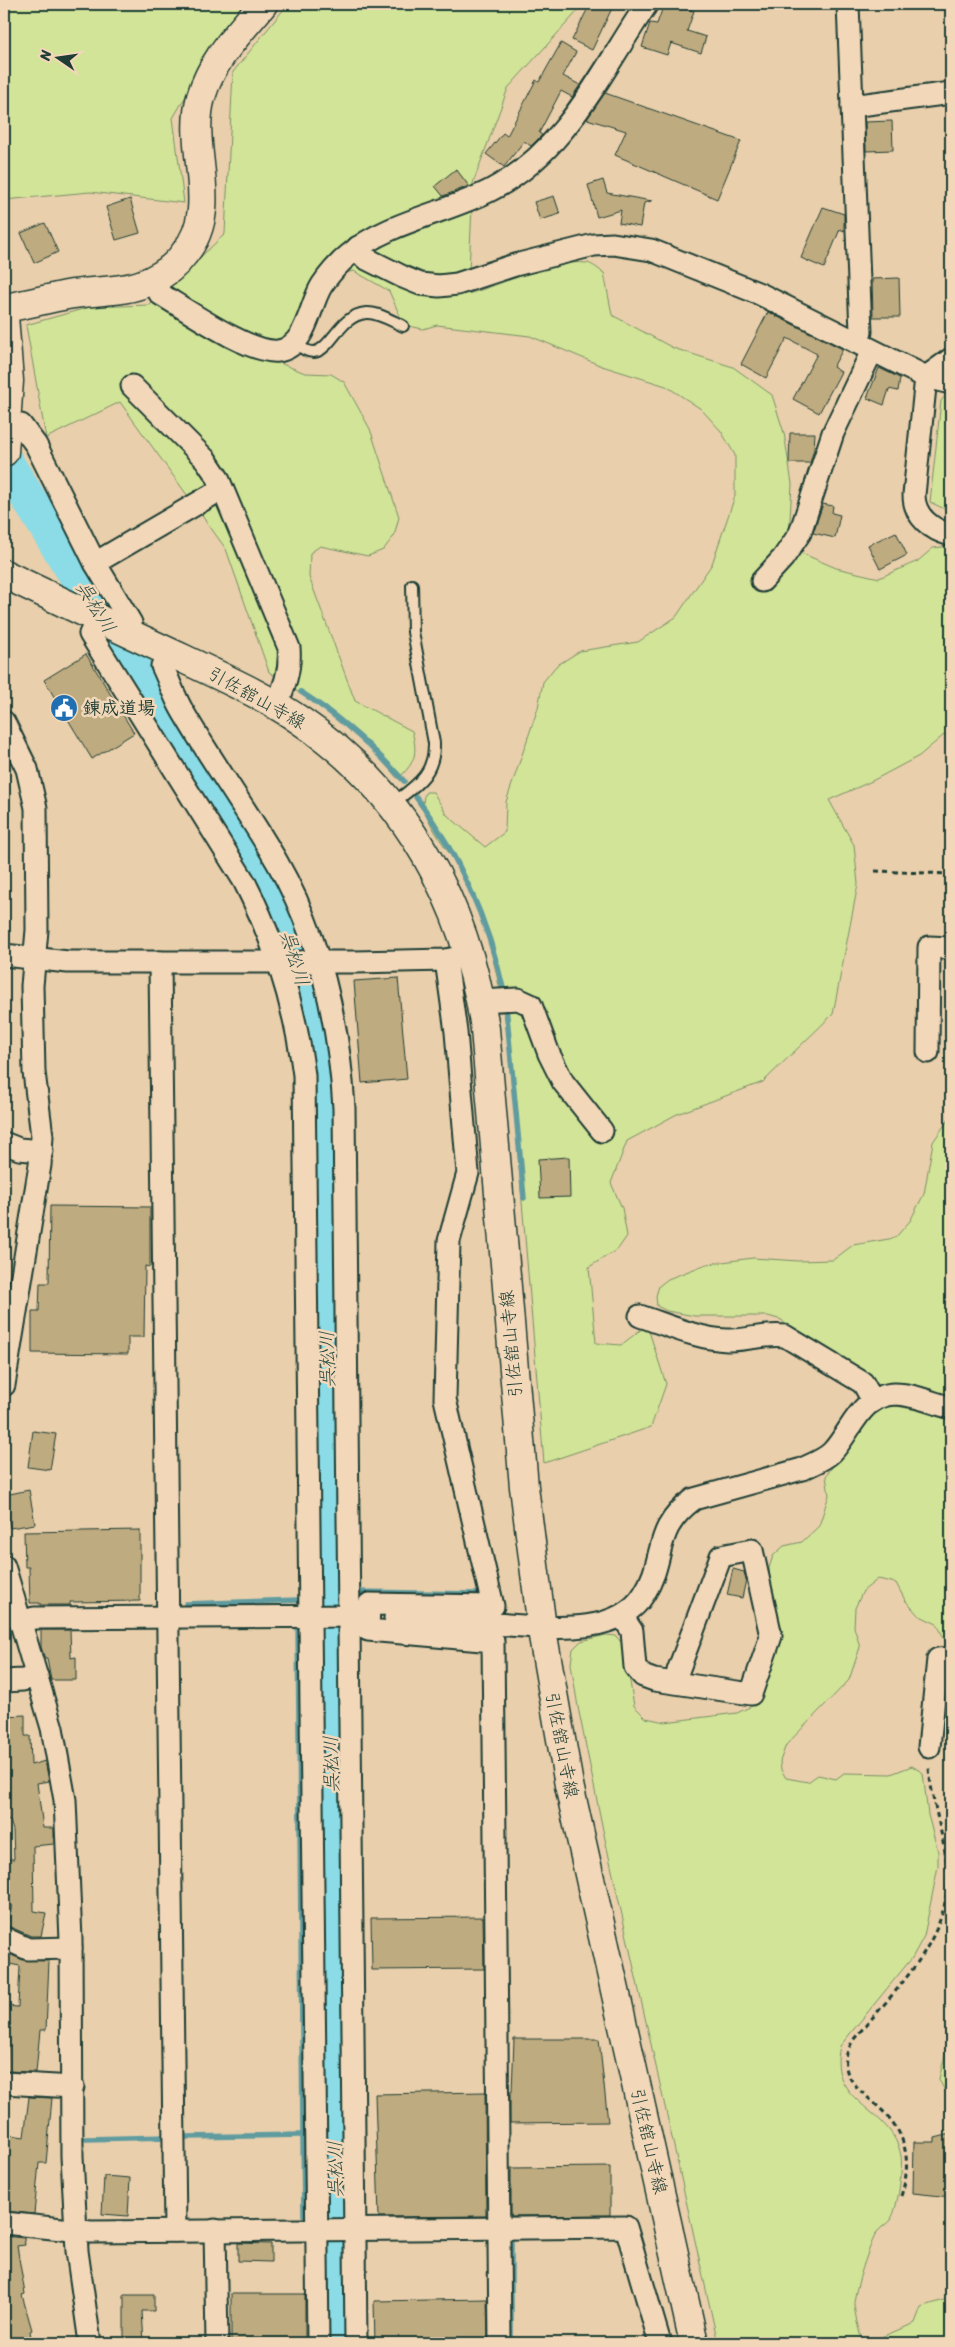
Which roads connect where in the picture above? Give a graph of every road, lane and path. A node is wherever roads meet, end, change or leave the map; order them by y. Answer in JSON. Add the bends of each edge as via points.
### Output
{"nodes":[{"id":1,"x":264,"y":4,"type":"edge"},
{"id":2,"x":647,"y":4,"type":"edge"},
{"id":3,"x":848,"y":4,"type":"edge"},
{"id":4,"x":951,"y":94,"type":"edge"},
{"id":5,"x":852,"y":106,"type":"junction"},
{"id":6,"x":358,"y":247,"type":"junction"},
{"id":7,"x":153,"y":280,"type":"junction"},
{"id":8,"x":4,"y":308,"type":"edge"},
{"id":9,"x":4,"y":316,"type":"edge"},
{"id":10,"x":403,"y":326,"type":"dead end"},
{"id":11,"x":295,"y":342,"type":"junction"},
{"id":12,"x":864,"y":346,"type":"junction"},
{"id":13,"x":951,"y":359,"type":"edge"},
{"id":14,"x":926,"y":378,"type":"junction"},
{"id":15,"x":951,"y":384,"type":"edge"},
{"id":16,"x":132,"y":386,"type":"dead end"},
{"id":17,"x":6,"y":435,"type":"edge"},
{"id":18,"x":222,"y":489,"type":"junction"},
{"id":19,"x":951,"y":536,"type":"edge"},
{"id":20,"x":95,"y":564,"type":"junction"},
{"id":21,"x":4,"y":574,"type":"edge"},
{"id":22,"x":762,"y":581,"type":"dead end"},
{"id":23,"x":412,"y":585,"type":"dead end"},
{"id":24,"x":90,"y":619,"type":"junction"},
{"id":25,"x":130,"y":632,"type":"junction"},
{"id":26,"x":168,"y":652,"type":"junction"},
{"id":27,"x":276,"y":705,"type":"junction"},
{"id":28,"x":6,"y":732,"type":"edge"},
{"id":29,"x":391,"y":804,"type":"junction"},
{"id":30,"x":875,"y":871,"type":"dead end"},
{"id":31,"x":951,"y":874,"type":"edge"},
{"id":32,"x":951,"y":948,"type":"edge"},
{"id":33,"x":4,"y":955,"type":"edge"},
{"id":34,"x":458,"y":957,"type":"junction"},
{"id":35,"x":34,"y":959,"type":"junction"},
{"id":36,"x":160,"y":962,"type":"junction"},
{"id":37,"x":283,"y":962,"type":"junction"},
{"id":38,"x":316,"y":962,"type":"junction"},
{"id":39,"x":481,"y":1001,"type":"junction"},
{"id":40,"x":928,"y":1052,"type":"dead end"},
{"id":41,"x":602,"y":1131,"type":"dead end"},
{"id":42,"x":4,"y":1143,"type":"edge"},
{"id":43,"x":42,"y":1151,"type":"junction"},
{"id":44,"x":640,"y":1316,"type":"dead end"},
{"id":45,"x":4,"y":1385,"type":"edge"},
{"id":46,"x":873,"y":1401,"type":"junction"},
{"id":47,"x":951,"y":1408,"type":"edge"},
{"id":48,"x":4,"y":1566,"type":"edge"},
{"id":49,"x":313,"y":1616,"type":"junction"},
{"id":50,"x":354,"y":1616,"type":"junction"},
{"id":51,"x":622,"y":1616,"type":"junction"},
{"id":52,"x":168,"y":1617,"type":"junction"},
{"id":53,"x":20,"y":1622,"type":"junction"},
{"id":54,"x":541,"y":1627,"type":"junction"},
{"id":55,"x":951,"y":1658,"type":"edge"},
{"id":56,"x":36,"y":1676,"type":"junction"},
{"id":57,"x":4,"y":1681,"type":"edge"},
{"id":58,"x":676,"y":1683,"type":"junction"},
{"id":59,"x":929,"y":1747,"type":"joint"},
{"id":60,"x":4,"y":1938,"type":"edge"},
{"id":61,"x":71,"y":1948,"type":"junction"},
{"id":62,"x":4,"y":2083,"type":"edge"},
{"id":63,"x":73,"y":2087,"type":"junction"},
{"id":64,"x":900,"y":2196,"type":"dead end"},
{"id":65,"x":4,"y":2223,"type":"edge"},
{"id":66,"x":499,"y":2228,"type":"junction"},
{"id":67,"x":353,"y":2229,"type":"junction"},
{"id":68,"x":76,"y":2230,"type":"junction"},
{"id":69,"x":215,"y":2230,"type":"junction"},
{"id":70,"x":319,"y":2230,"type":"junction"},
{"id":71,"x":175,"y":2231,"type":"junction"},
{"id":72,"x":90,"y":2343,"type":"edge"},
{"id":73,"x":216,"y":2343,"type":"edge"},
{"id":74,"x":318,"y":2343,"type":"edge"},
{"id":75,"x":356,"y":2343,"type":"edge"},
{"id":76,"x":500,"y":2343,"type":"edge"},
{"id":77,"x":660,"y":2343,"type":"edge"},
{"id":78,"x":694,"y":2343,"type":"edge"}],
"edges":[{"from":1,"to":7,"type":"main road","via":[[221,54],[206,83],[197,132],[204,188],[202,220],[184,255],[167,272]]},
{"from":2,"to":6,"type":"street","via":[[579,110],[532,162],[473,200],[391,230]]},
{"from":3,"to":5,"type":"street"},
{"from":4,"to":5,"type":"street"},
{"from":5,"to":12,"type":"street"},
{"from":6,"to":11,"type":"street","via":[[335,267],[322,285]]},
{"from":6,"to":12,"type":"street","via":[[366,258],[403,277],[420,284],[438,286],[456,284],[574,249],[594,245],[633,246],[652,250],[730,281]]},
{"from":7,"to":8,"type":"main road","via":[[122,289],[66,295]]},
{"from":7,"to":11,"type":"street","via":[[160,294],[256,348],[280,350]]},
{"from":9,"to":17,"type":"main road","via":[[9,381]]},
{"from":10,"to":11,"type":"lane","via":[[367,313],[342,324],[317,353],[309,353]]},
{"from":12,"to":14,"type":"street"},
{"from":12,"to":22,"type":"street","via":[[800,533]]},
{"from":13,"to":14,"type":"street"},
{"from":14,"to":15,"type":"street"},
{"from":14,"to":19,"type":"street","via":[[914,504],[922,519],[937,532]]},
{"from":16,"to":18,"type":"street","via":[[206,460]]},
{"from":17,"to":20,"type":"street","via":[[21,426],[36,445]]},
{"from":18,"to":20,"type":"street"},
{"from":18,"to":27,"type":"street","via":[[289,648],[289,670]]},
{"from":20,"to":25,"type":"street","via":[[131,623]]},
{"from":21,"to":24,"type":"main road","name":"引佐舘山寺線"},
{"from":23,"to":29,"type":"lane","via":[[413,632],[435,756],[421,780]]},
{"from":24,"to":25,"type":"main road","name":"引佐舘山寺線"},
{"from":24,"to":37,"type":"street","via":[[90,634],[244,881]]},
{"from":25,"to":26,"type":"main road","name":"引佐舘山寺線"},
{"from":26,"to":27,"type":"main road","name":"引佐舘山寺線"},
{"from":26,"to":38,"type":"street","via":[[162,666],[182,709],[277,862],[294,895]]},
{"from":27,"to":29,"type":"main road","name":"引佐舘山寺線","via":[[349,760]]},
{"from":28,"to":35,"type":"street","via":[[27,769],[36,808],[37,930]]},
{"from":29,"to":34,"type":"main road","name":"引佐舘山寺線","via":[[441,882]]},
{"from":30,"to":31,"type":"path"},
{"from":32,"to":40,"type":"street","via":[[929,947]]},
{"from":33,"to":35,"type":"street"},
{"from":34,"to":38,"type":"street"},
{"from":34,"to":39,"type":"main road","name":"引佐舘山寺線"},
{"from":34,"to":50,"type":"street","via":[[456,1032],[468,1173],[449,1241],[445,1399],[493,1606],[369,1604]]},
{"from":35,"to":36,"type":"street"},
{"from":35,"to":43,"type":"street","via":[[34,1072]]},
{"from":36,"to":37,"type":"street"},
{"from":36,"to":52,"type":"street"},
{"from":37,"to":38,"type":"street"},
{"from":37,"to":49,"type":"street","via":[[300,1042],[306,1110]]},
{"from":38,"to":50,"type":"street","via":[[337,1035],[344,1108]]},
{"from":39,"to":41,"type":"street","via":[[518,999],[531,1005],[563,1082]]},
{"from":39,"to":54,"type":"main road","name":"引佐舘山寺線","via":[[524,1487]]},
{"from":42,"to":43,"type":"street","via":[[19,1149]]},
{"from":43,"to":45,"type":"street"},
{"from":44,"to":46,"type":"street","via":[[714,1339],[737,1340],[772,1334],[785,1336],[863,1384]]},
{"from":46,"to":47,"type":"street","via":[[894,1394]]},
{"from":46,"to":51,"type":"street","via":[[853,1420],[831,1453],[818,1462],[694,1499],[679,1510],[668,1524],[644,1594]]},
{"from":48,"to":53,"type":"street"},
{"from":49,"to":50,"type":"street"},
{"from":49,"to":52,"type":"street"},
{"from":49,"to":70,"type":"street"},
{"from":50,"to":54,"type":"street"},
{"from":50,"to":66,"type":"street","via":[[368,1630],[493,1641]]},
{"from":50,"to":67,"type":"street"},
{"from":51,"to":54,"type":"street","via":[[602,1623],[558,1629]]},
{"from":51,"to":58,"type":"street","via":[[632,1631],[635,1667],[643,1676]]},
{"from":52,"to":53,"type":"street","via":[[34,1618]]},
{"from":52,"to":71,"type":"street"},
{"from":53,"to":56,"type":"street"},
{"from":54,"to":78,"type":"main road","name":"引佐舘山寺線","via":[[569,1785]]},
{"from":55,"to":59,"type":"street","via":[[938,1659]]},
{"from":56,"to":57,"type":"street"},
{"from":56,"to":61,"type":"street","via":[[57,1751],[65,1800]]},
{"from":58,"to":58,"type":"street","via":[[752,1694],[771,1636],[752,1550],[721,1556]]},
{"from":59,"to":64,"type":"path","via":[[930,1772],[947,1868],[945,1906],[921,1958],[854,2040],[847,2050],[845,2063],[855,2086],[890,2119],[903,2142],[907,2169]]},
{"from":60,"to":61,"type":"street","via":[[28,1949]]},
{"from":61,"to":63,"type":"street"},
{"from":62,"to":63,"type":"street"},
{"from":63,"to":68,"type":"street"},
{"from":65,"to":68,"type":"street"},
{"from":66,"to":67,"type":"street"},
{"from":66,"to":76,"type":"street"},
{"from":66,"to":77,"type":"street","via":[[626,2227]]},
{"from":67,"to":70,"type":"street"},
{"from":67,"to":75,"type":"street"},
{"from":68,"to":71,"type":"street"},
{"from":68,"to":72,"type":"street"},
{"from":69,"to":70,"type":"street"},
{"from":69,"to":71,"type":"street"},
{"from":69,"to":73,"type":"street"},
{"from":70,"to":74,"type":"street"}]}
